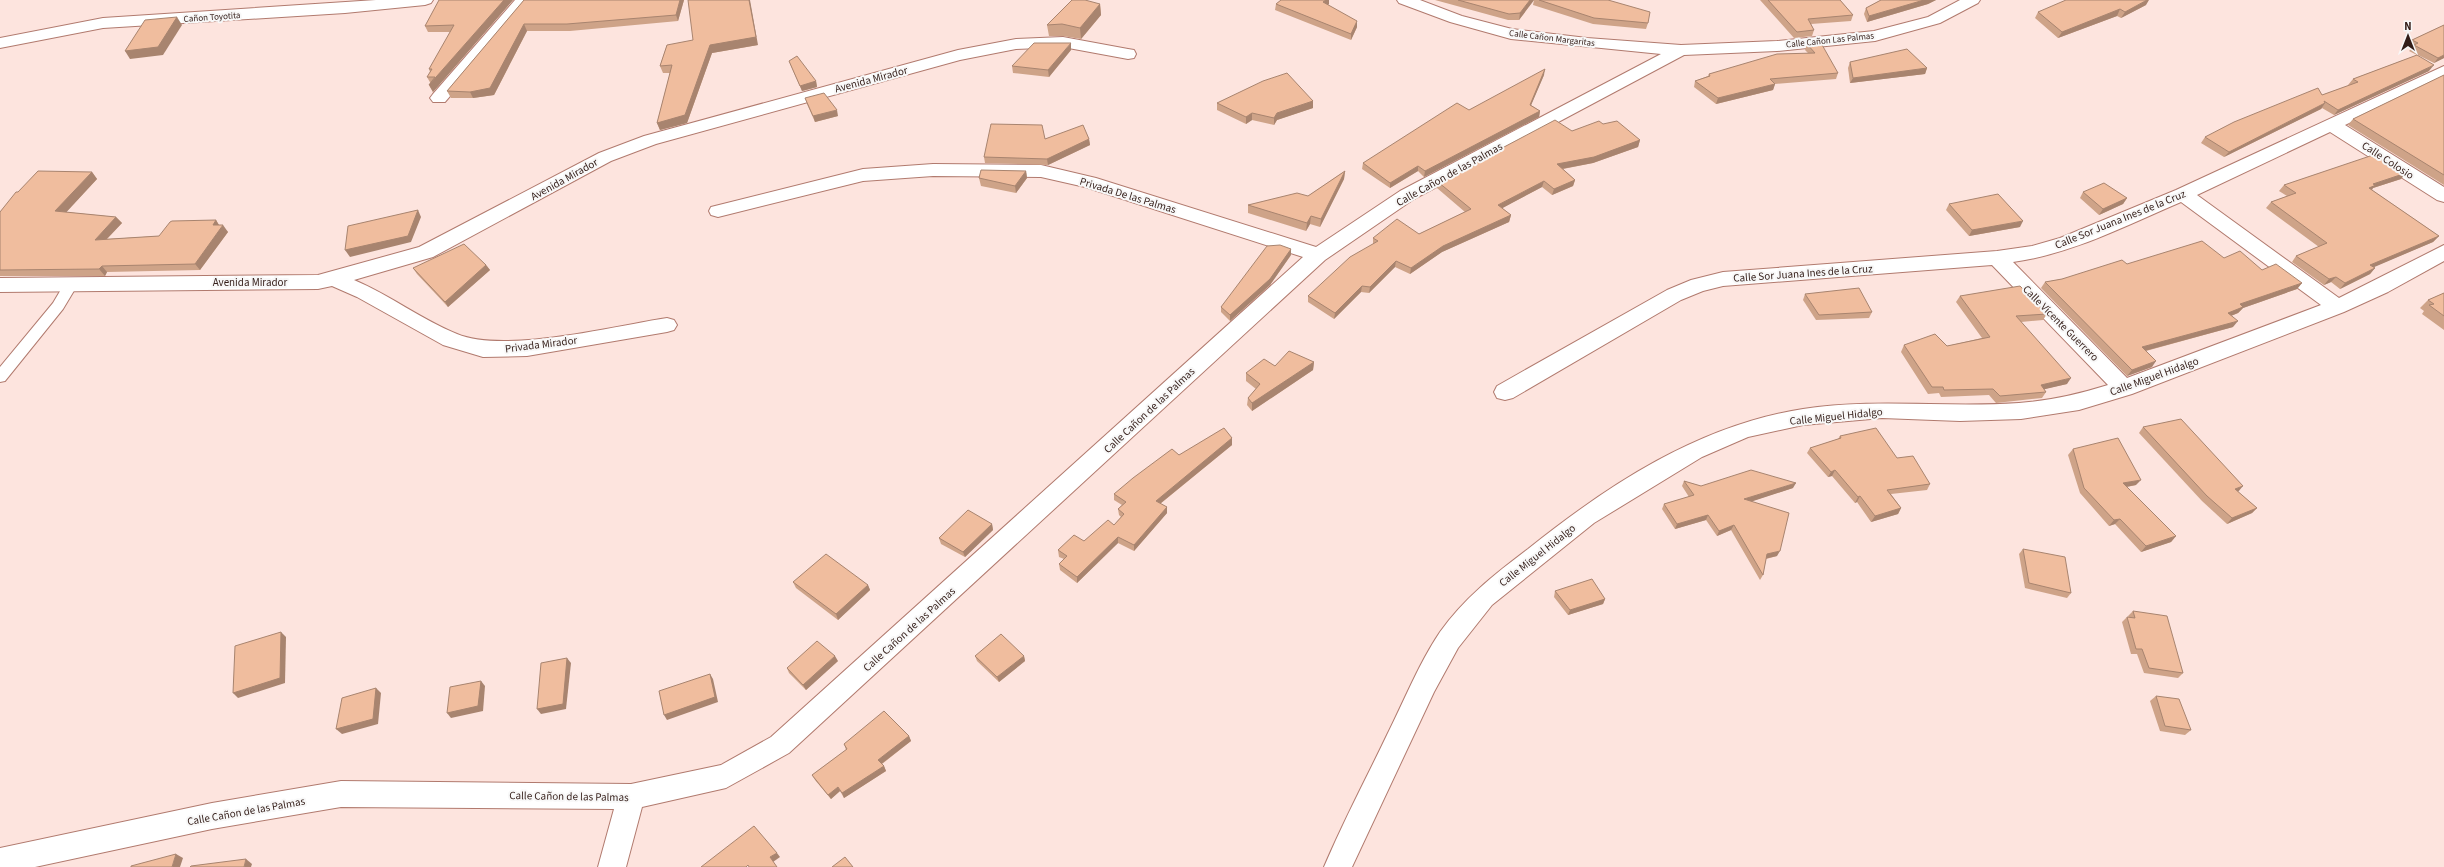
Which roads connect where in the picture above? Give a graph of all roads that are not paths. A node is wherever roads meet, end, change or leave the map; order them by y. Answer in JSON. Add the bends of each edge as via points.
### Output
{"nodes":[{"id":1,"x":425,"y":0,"type":"edge"},
{"id":2,"x":524,"y":0,"type":"edge"},
{"id":3,"x":1405,"y":0,"type":"edge"},
{"id":4,"x":1972,"y":0,"type":"edge"},
{"id":5,"x":0,"y":43,"type":"edge"},
{"id":6,"x":1681,"y":50,"type":"junction"},
{"id":7,"x":1128,"y":54,"type":"dead end"},
{"id":8,"x":2444,"y":72,"type":"edge"},
{"id":9,"x":439,"y":98,"type":"dead end"},
{"id":10,"x":2331,"y":124,"type":"junction"},
{"id":11,"x":2183,"y":194,"type":"junction"},
{"id":12,"x":2444,"y":196,"type":"edge"},
{"id":13,"x":718,"y":211,"type":"dead end"},
{"id":14,"x":2444,"y":252,"type":"edge"},
{"id":15,"x":1318,"y":255,"type":"junction"},
{"id":16,"x":1997,"y":258,"type":"junction"},
{"id":17,"x":334,"y":279,"type":"junction"},
{"id":18,"x":71,"y":284,"type":"junction"},
{"id":19,"x":0,"y":285,"type":"edge"},
{"id":20,"x":2337,"y":307,"type":"junction"},
{"id":21,"x":667,"y":325,"type":"dead end"},
{"id":22,"x":0,"y":377,"type":"edge"},
{"id":23,"x":2124,"y":388,"type":"junction"},
{"id":24,"x":1505,"y":392,"type":"dead end"},
{"id":25,"x":631,"y":797,"type":"junction"},
{"id":26,"x":0,"y":860,"type":"edge"},
{"id":27,"x":612,"y":867,"type":"edge"},
{"id":28,"x":1338,"y":867,"type":"edge"}],
"edges":[{"from":1,"to":5,"type":"street","name":"Cañon Toyotita","via":[[345,8],[103,23]]},
{"from":2,"to":9,"type":"street"},
{"from":3,"to":6,"type":"street","name":"Calle Cañon Margaritas","via":[[1456,19],[1511,34]]},
{"from":4,"to":6,"type":"street","name":"Calle Cañon Las Palmas","via":[[1934,20],[1875,36],[1777,46]]},
{"from":6,"to":15,"type":"street","name":"Calle Cañon de las Palmas","via":[[1407,195]]},
{"from":7,"to":17,"type":"street","name":"Avenida Mirador","via":[[1063,42],[1016,44],[958,56],[650,140],[605,157],[426,252]]},
{"from":8,"to":10,"type":"street","name":"Calle Sor Juana Ines de la Cruz"},
{"from":10,"to":11,"type":"street","name":"Calle Sor Juana Ines de la Cruz"},
{"from":10,"to":12,"type":"street","name":"Calle Colosio"},
{"from":11,"to":16,"type":"street","name":"Calle Sor Juana Ines de la Cruz","via":[[2067,243],[2032,253]]},
{"from":11,"to":20,"type":"street"},
{"from":13,"to":15,"type":"street","name":"Privada De las Palmas","via":[[863,176],[933,170],[1041,171],[1089,182]]},
{"from":14,"to":20,"type":"street","name":"Calle Miguel Hidalgo","via":[[2381,287]]},
{"from":15,"to":25,"type":"street","name":"Calle Cañon de las Palmas","via":[[780,745],[726,776]]},
{"from":16,"to":23,"type":"street","name":"Calle Vicente Guerrero"},
{"from":16,"to":24,"type":"street","name":"Calle Sor Juana Ines de la Cruz","via":[[1722,279],[1698,285],[1674,295]]},
{"from":17,"to":18,"type":"street","name":"Avenida Mirador","via":[[318,282]]},
{"from":17,"to":21,"type":"street","name":"Privada Mirador","via":[[364,292],[450,340],[483,349],[527,348]]},
{"from":18,"to":19,"type":"street","name":"Avenida Mirador"},
{"from":18,"to":22,"type":"lane","via":[[58,306]]},
{"from":20,"to":23,"type":"street","name":"Calle Miguel Hidalgo"},
{"from":23,"to":28,"type":"street","name":"Calle Miguel Hidalgo","via":[[2079,402],[2021,411],[1960,413],[1882,410],[1803,417],[1744,430],[1694,451],[1586,516],[1483,598],[1450,640],[1425,684]]},
{"from":25,"to":26,"type":"street","name":"Calle Cañon de las Palmas","via":[[341,794],[212,816]]},
{"from":25,"to":27,"type":"street"}]}
